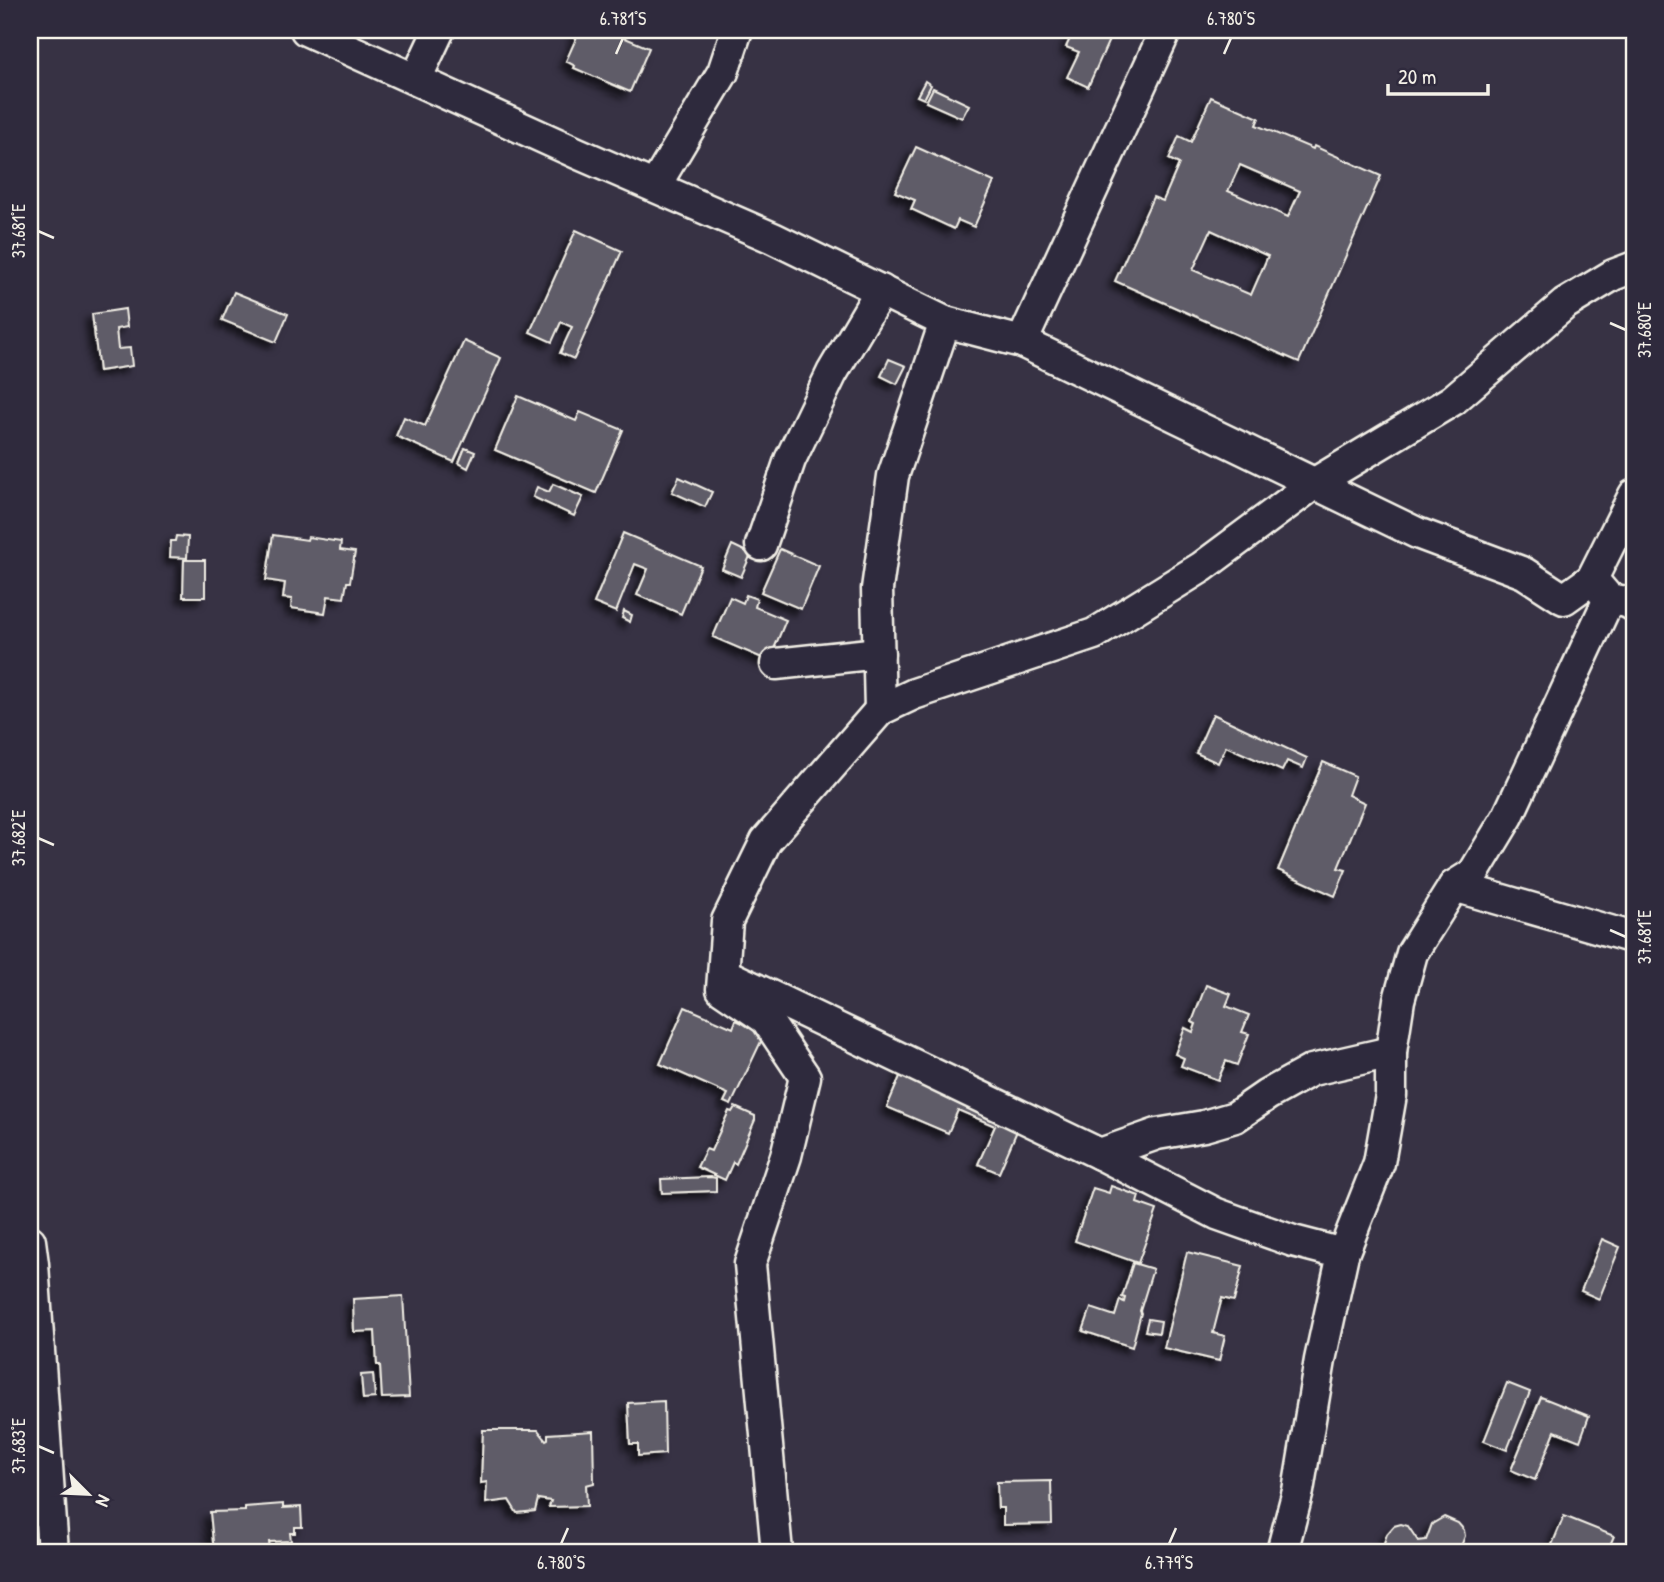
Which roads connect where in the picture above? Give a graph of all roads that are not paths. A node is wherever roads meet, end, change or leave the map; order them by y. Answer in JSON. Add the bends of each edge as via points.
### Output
{"nodes":[{"id":1,"x":308,"y":30,"type":"edge"},
{"id":2,"x":439,"y":30,"type":"edge"},
{"id":3,"x":737,"y":30,"type":"edge"},
{"id":4,"x":1166,"y":30,"type":"edge"},
{"id":5,"x":416,"y":79,"type":"junction"},
{"id":6,"x":655,"y":186,"type":"junction"},
{"id":7,"x":1634,"y":267,"type":"edge"},
{"id":8,"x":881,"y":290,"type":"junction"},
{"id":9,"x":944,"y":322,"type":"junction"},
{"id":10,"x":1022,"y":342,"type":"junction"},
{"id":11,"x":1315,"y":483,"type":"junction"},
{"id":12,"x":1634,"y":495,"type":"edge"},
{"id":13,"x":761,"y":545,"type":"dead end"},
{"id":14,"x":1612,"y":595,"type":"edge"},
{"id":15,"x":879,"y":653,"type":"junction"},
{"id":16,"x":776,"y":664,"type":"dead end"},
{"id":17,"x":880,"y":710,"type":"junction"},
{"id":18,"x":1454,"y":886,"type":"junction"},
{"id":19,"x":1634,"y":938,"type":"edge"},
{"id":20,"x":723,"y":973,"type":"junction"},
{"id":21,"x":1391,"y":1052,"type":"junction"},
{"id":22,"x":1100,"y":1154,"type":"junction"},
{"id":23,"x":30,"y":1241,"type":"edge"},
{"id":24,"x":1343,"y":1254,"type":"junction"},
{"id":25,"x":53,"y":1552,"type":"edge"},
{"id":26,"x":778,"y":1552,"type":"edge"},
{"id":27,"x":1282,"y":1552,"type":"edge"}],
"edges":[{"from":1,"to":5,"type":"street"},
{"from":2,"to":5,"type":"street"},
{"from":3,"to":6,"type":"street","via":[[723,72]]},
{"from":4,"to":10,"type":"street"},
{"from":5,"to":6,"type":"street"},
{"from":6,"to":8,"type":"street"},
{"from":7,"to":11,"type":"street","via":[[1564,304],[1452,400]]},
{"from":8,"to":9,"type":"street"},
{"from":8,"to":13,"type":"street","via":[[832,373],[790,460]]},
{"from":9,"to":10,"type":"street"},
{"from":9,"to":15,"type":"street","via":[[893,476],[877,589]]},
{"from":10,"to":11,"type":"street"},
{"from":11,"to":14,"type":"street","via":[[1417,533],[1524,573],[1564,599]]},
{"from":11,"to":17,"type":"street","via":[[1202,567],[1094,634],[914,694]]},
{"from":12,"to":14,"type":"street"},
{"from":14,"to":18,"type":"street","via":[[1508,816],[1473,874]]},
{"from":15,"to":16,"type":"street"},
{"from":15,"to":17,"type":"street"},
{"from":17,"to":20,"type":"street","via":[[766,841],[727,921]]},
{"from":18,"to":19,"type":"street"},
{"from":18,"to":21,"type":"street","via":[[1412,953]]},
{"from":20,"to":22,"type":"street"},
{"from":20,"to":26,"type":"street","via":[[722,989],[766,1019],[805,1077],[786,1156],[750,1265]]},
{"from":21,"to":22,"type":"street","via":[[1312,1070],[1235,1117],[1157,1134]]},
{"from":21,"to":24,"type":"street","via":[[1391,1095],[1378,1163]]},
{"from":22,"to":24,"type":"street","via":[[1217,1214]]},
{"from":23,"to":25,"type":"street"},
{"from":24,"to":27,"type":"street"}]}
